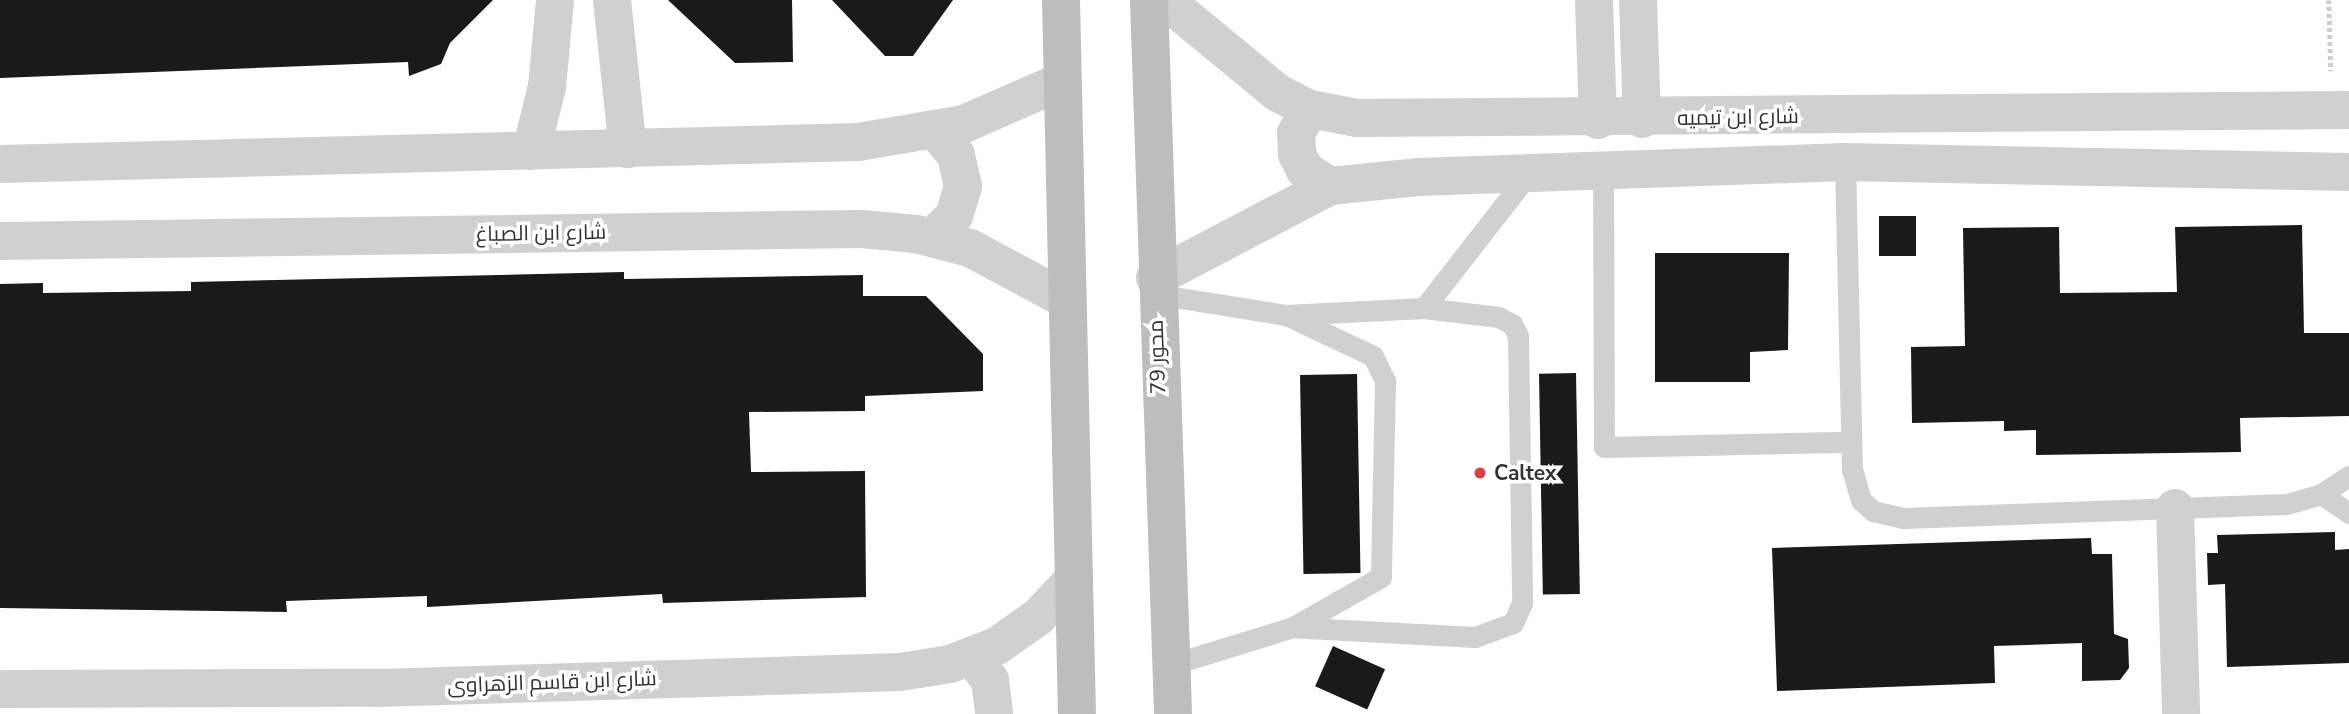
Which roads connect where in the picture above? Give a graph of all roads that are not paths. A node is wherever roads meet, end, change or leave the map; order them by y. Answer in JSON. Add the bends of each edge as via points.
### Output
{"nodes":[{"id":1,"x":555,"y":0,"type":"edge"},
{"id":2,"x":612,"y":0,"type":"edge"},
{"id":3,"x":1060,"y":0,"type":"edge"},
{"id":4,"x":1149,"y":0,"type":"edge"},
{"id":5,"x":1166,"y":0,"type":"edge"},
{"id":6,"x":1594,"y":0,"type":"edge"},
{"id":7,"x":1639,"y":0,"type":"edge"},
{"id":8,"x":1062,"y":81,"type":"junction"},
{"id":9,"x":1310,"y":110,"type":"junction"},
{"id":10,"x":2340,"y":110,"type":"edge"},
{"id":11,"x":1642,"y":119,"type":"junction"},
{"id":12,"x":1598,"y":120,"type":"junction"},
{"id":13,"x":936,"y":131,"type":"junction"},
{"id":14,"x":628,"y":149,"type":"junction"},
{"id":15,"x":531,"y":151,"type":"junction"},
{"id":16,"x":1845,"y":162,"type":"junction"},
{"id":17,"x":0,"y":164,"type":"edge"},
{"id":18,"x":1603,"y":167,"type":"junction"},
{"id":19,"x":1530,"y":172,"type":"junction"},
{"id":20,"x":2349,"y":172,"type":"edge"},
{"id":21,"x":1330,"y":187,"type":"junction"},
{"id":22,"x":932,"y":239,"type":"junction"},
{"id":23,"x":0,"y":241,"type":"edge"},
{"id":24,"x":1155,"y":286,"type":"junction"},
{"id":25,"x":1067,"y":300,"type":"junction"},
{"id":26,"x":1424,"y":308,"type":"junction"},
{"id":27,"x":1286,"y":315,"type":"junction"},
{"id":28,"x":1851,"y":442,"type":"junction"},
{"id":29,"x":2349,"y":475,"type":"edge"},
{"id":30,"x":2321,"y":494,"type":"junction"},
{"id":31,"x":2175,"y":508,"type":"junction"},
{"id":32,"x":2349,"y":513,"type":"edge"},
{"id":33,"x":1074,"y":579,"type":"junction"},
{"id":34,"x":1293,"y":627,"type":"junction"},
{"id":35,"x":971,"y":656,"type":"junction"},
{"id":36,"x":1170,"y":665,"type":"junction"},
{"id":37,"x":0,"y":689,"type":"edge"},
{"id":38,"x":378,"y":701,"type":"edge"},
{"id":39,"x":1176,"y":713,"type":"edge"},
{"id":40,"x":994,"y":714,"type":"edge"},
{"id":41,"x":1077,"y":714,"type":"edge"},
{"id":42,"x":2181,"y":714,"type":"edge"}],
"edges":[{"from":1,"to":15,"type":"street","via":[[547,87]]},
{"from":2,"to":14,"type":"street"},
{"from":3,"to":8,"type":"main road"},
{"from":4,"to":24,"type":"main road","name":"محور 79"},
{"from":5,"to":9,"type":"street","name":"شارع ابن تيميه","via":[[1249,72]]},
{"from":6,"to":12,"type":"street"},
{"from":7,"to":11,"type":"street"},
{"from":8,"to":13,"type":"street","via":[[1015,106]]},
{"from":8,"to":25,"type":"main road"},
{"from":9,"to":12,"type":"street","name":"شارع ابن تيميه","via":[[1407,122]]},
{"from":9,"to":21,"type":"street","via":[[1296,133],[1297,154],[1311,175]]},
{"from":10,"to":11,"type":"street","name":"شارع ابن تيميه"},
{"from":11,"to":12,"type":"street","name":"شارع ابن تيميه"},
{"from":13,"to":14,"type":"street","via":[[858,142]]},
{"from":13,"to":22,"type":"street","via":[[956,155],[962,186],[954,216]]},
{"from":14,"to":15,"type":"street"},
{"from":15,"to":17,"type":"street"},
{"from":16,"to":18,"type":"street"},
{"from":16,"to":20,"type":"street"},
{"from":16,"to":28,"type":"lane"},
{"from":18,"to":19,"type":"street"},
{"from":18,"to":28,"type":"lane","via":[[1604,447]]},
{"from":19,"to":21,"type":"street"},
{"from":19,"to":26,"type":"lane"},
{"from":21,"to":24,"type":"street"},
{"from":22,"to":23,"type":"street","name":"شارع ابن الصباغ","via":[[862,229]]},
{"from":22,"to":25,"type":"street","name":"شارع ابن الصباغ","via":[[1020,270]]},
{"from":24,"to":27,"type":"lane"},
{"from":24,"to":36,"type":"main road","name":"محور 79"},
{"from":25,"to":33,"type":"main road"},
{"from":26,"to":27,"type":"lane"},
{"from":26,"to":34,"type":"lane","via":[[1498,317],[1512,324],[1518,336],[1522,603],[1513,623],[1475,637]]},
{"from":27,"to":34,"type":"lane","via":[[1373,356],[1385,381],[1381,577]]},
{"from":28,"to":31,"type":"lane","via":[[1854,485],[1861,500],[1888,517]]},
{"from":29,"to":30,"type":"lane"},
{"from":30,"to":31,"type":"lane","via":[[2287,504]]},
{"from":30,"to":32,"type":"lane"},
{"from":31,"to":42,"type":"street"},
{"from":33,"to":35,"type":"street","name":"شارع ابن قاسم الزهراوى","via":[[1038,617]]},
{"from":33,"to":41,"type":"main road"},
{"from":34,"to":36,"type":"lane"},
{"from":35,"to":38,"type":"street","name":"شارع ابن قاسم الزهراوى","via":[[900,671]]},
{"from":35,"to":40,"type":"street","via":[[990,680]]},
{"from":36,"to":39,"type":"main road","name":"محور 79"},
{"from":37,"to":38,"type":"street","name":"شارع ابن قاسم الزهراوى"}]}
